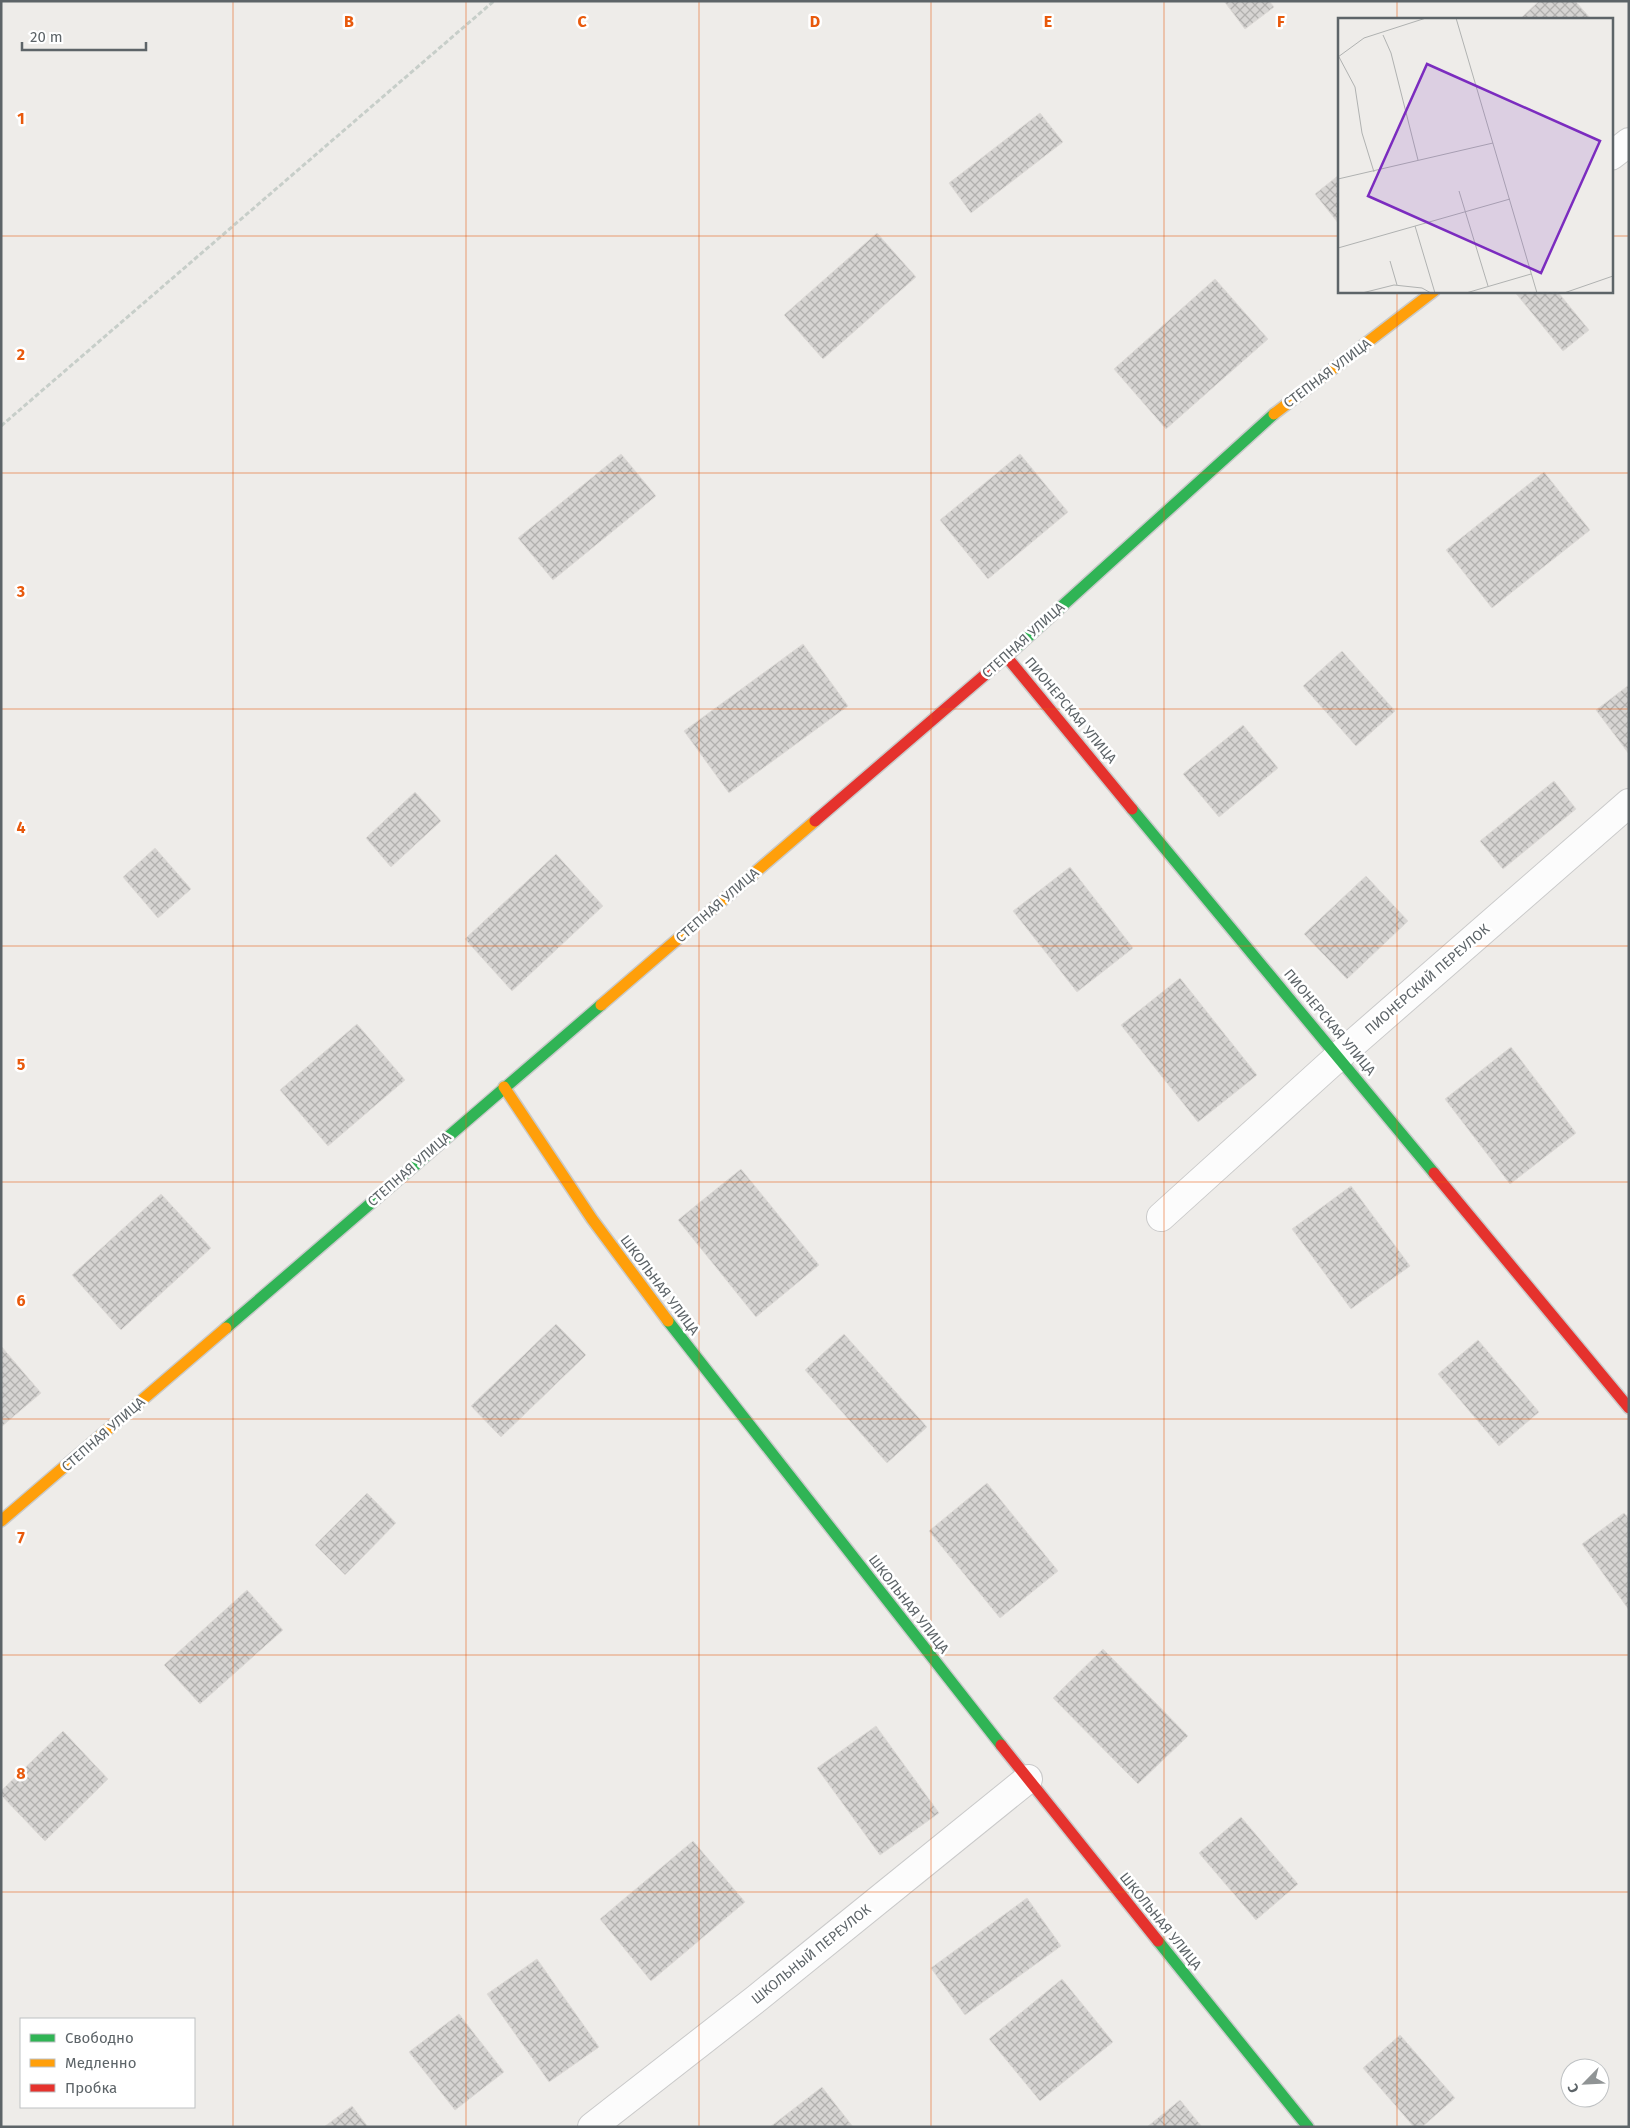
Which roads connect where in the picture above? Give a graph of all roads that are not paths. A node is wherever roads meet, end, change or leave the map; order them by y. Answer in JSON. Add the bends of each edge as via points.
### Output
{"nodes":[{"id":1,"x":1629,"y":142,"type":"edge"},
{"id":2,"x":1612,"y":155,"type":"edge"},
{"id":3,"x":1433,"y":292,"type":"edge"},
{"id":4,"x":1006,"y":656,"type":"junction"},
{"id":5,"x":1629,"y":803,"type":"edge"},
{"id":6,"x":1339,"y":1056,"type":"junction"},
{"id":7,"x":504,"y":1087,"type":"junction"},
{"id":8,"x":1161,"y":1216,"type":"dead end"},
{"id":9,"x":1629,"y":1408,"type":"edge"},
{"id":10,"x":1,"y":1522,"type":"edge"},
{"id":11,"x":1028,"y":1779,"type":"junction"},
{"id":12,"x":592,"y":2127,"type":"edge"},
{"id":13,"x":1308,"y":2127,"type":"edge"}],
"edges":[{"from":1,"to":2,"type":"street"},
{"from":3,"to":4,"type":"street","name":"СТЕПНАЯ УЛИЦА","via":[[1274,414]]},
{"from":4,"to":6,"type":"street","name":"ПИОНЕРСКАЯ УЛИЦА"},
{"from":4,"to":7,"type":"street","name":"СТЕПНАЯ УЛИЦА"},
{"from":5,"to":6,"type":"street","name":"ПИОНЕРСКИЙ ПЕРЕУЛОК"},
{"from":6,"to":8,"type":"street","name":"ПИОНЕРСКИЙ ПЕРЕУЛОК"},
{"from":6,"to":9,"type":"street","name":"ПИОНЕРСКАЯ УЛИЦА"},
{"from":7,"to":10,"type":"street","name":"СТЕПНАЯ УЛИЦА"},
{"from":7,"to":11,"type":"street","name":"ШКОЛЬНАЯ УЛИЦА","via":[[592,1219],[652,1300]]},
{"from":11,"to":12,"type":"street","name":"ШКОЛЬНЫЙ ПЕРЕУЛОК","via":[[764,1993]]},
{"from":11,"to":13,"type":"street","name":"ШКОЛЬНАЯ УЛИЦА"}]}
